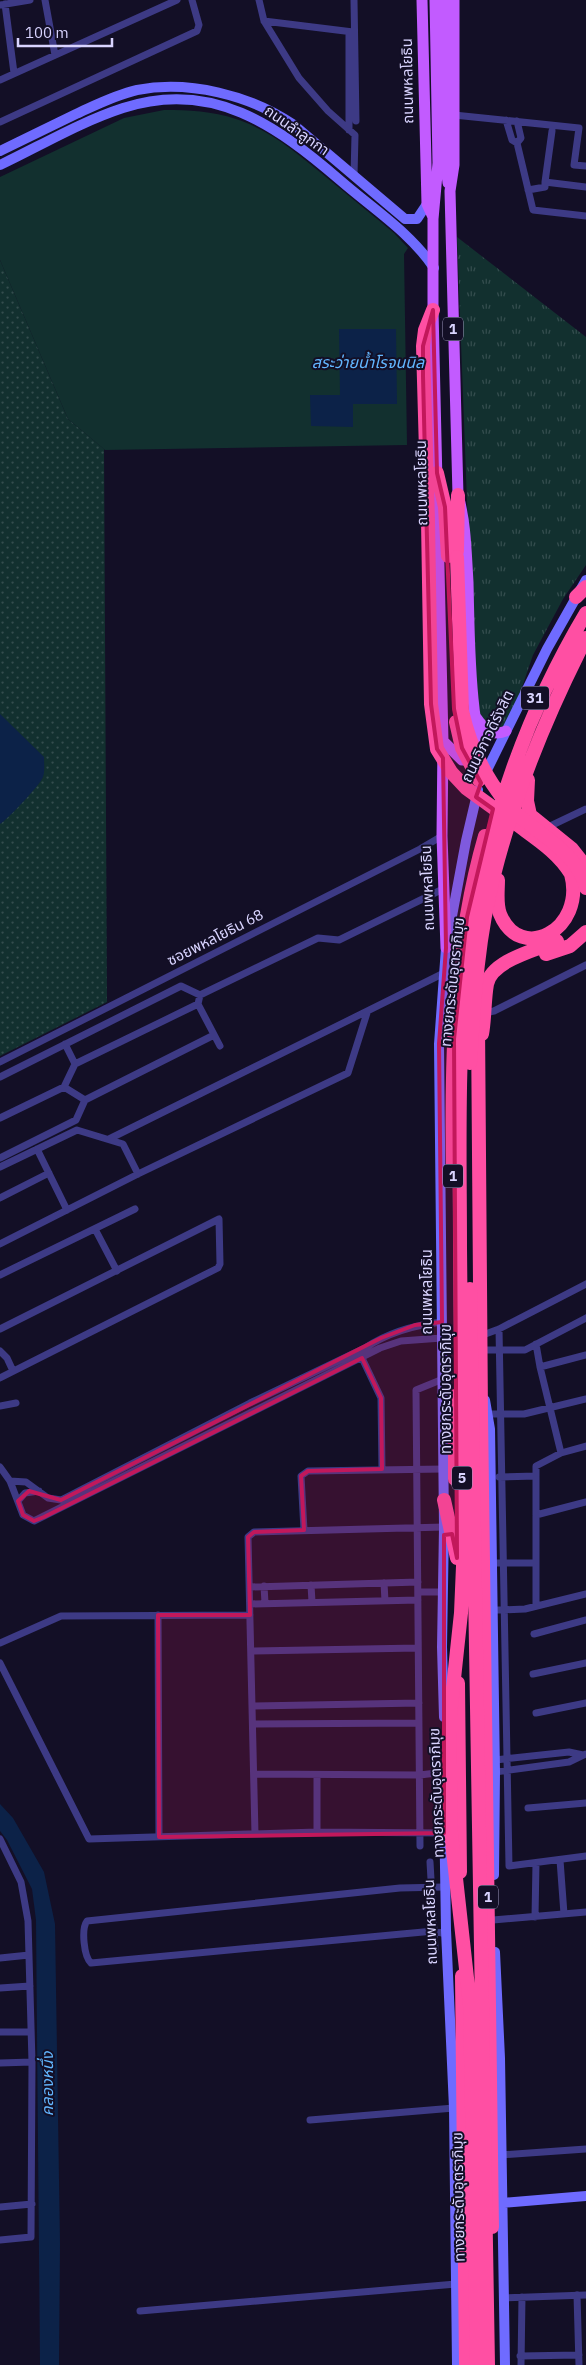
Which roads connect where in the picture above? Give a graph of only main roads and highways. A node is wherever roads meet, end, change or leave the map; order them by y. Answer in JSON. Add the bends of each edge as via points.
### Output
{"nodes":[{"id":1,"x":422,"y":0,"type":"edge"},
{"id":2,"x":435,"y":0,"type":"edge"},
{"id":3,"x":443,"y":0,"type":"edge"},
{"id":4,"x":454,"y":0,"type":"edge"},
{"id":5,"x":0,"y":151,"type":"edge"},
{"id":6,"x":0,"y":166,"type":"edge"},
{"id":7,"x":450,"y":191,"type":"junction"},
{"id":8,"x":427,"y":204,"type":"junction"},
{"id":9,"x":433,"y":219,"type":"junction"},
{"id":10,"x":434,"y":268,"type":"junction"},
{"id":11,"x":433,"y":310,"type":"junction"},
{"id":12,"x":437,"y":473,"type":"junction"},
{"id":13,"x":458,"y":494,"type":"junction"},
{"id":14,"x":453,"y":556,"type":"junction"},
{"id":15,"x":586,"y":580,"type":"edge"},
{"id":16,"x":586,"y":587,"type":"edge"},
{"id":17,"x":581,"y":600,"type":"edge"},
{"id":18,"x":586,"y":613,"type":"edge"},
{"id":19,"x":586,"y":638,"type":"edge"},
{"id":20,"x":586,"y":652,"type":"edge"},
{"id":21,"x":474,"y":715,"type":"junction"},
{"id":22,"x":506,"y":731,"type":"junction"},
{"id":23,"x":443,"y":741,"type":"junction"},
{"id":24,"x":528,"y":780,"type":"junction"},
{"id":25,"x":496,"y":799,"type":"joint"},
{"id":26,"x":515,"y":823,"type":"junction"},
{"id":27,"x":586,"y":867,"type":"edge"},
{"id":28,"x":498,"y":880,"type":"junction"},
{"id":29,"x":586,"y":888,"type":"edge"},
{"id":30,"x":584,"y":927,"type":"edge"},
{"id":31,"x":446,"y":948,"type":"junction"},
{"id":32,"x":486,"y":996,"type":"junction"},
{"id":33,"x":478,"y":1049,"type":"junction"},
{"id":34,"x":482,"y":1387,"type":"junction"},
{"id":35,"x":444,"y":1500,"type":"junction"},
{"id":36,"x":457,"y":1558,"type":"junction"},
{"id":37,"x":586,"y":2196,"type":"edge"},
{"id":38,"x":502,"y":2203,"type":"junction"},
{"id":39,"x":457,"y":2365,"type":"edge"},
{"id":40,"x":466,"y":2365,"type":"edge"},
{"id":41,"x":477,"y":2365,"type":"edge"},
{"id":42,"x":489,"y":2365,"type":"edge"},
{"id":43,"x":505,"y":2365,"type":"edge"}],
"edges":[{"from":1,"to":8,"type":"main road","name":"ถนนพหลโยธิน","number":"1"},
{"from":2,"to":9,"type":"main road","name":"ถนนพหลโยธิน","via":[[438,170]]},
{"from":3,"to":7,"type":"main road","via":[[446,165]]},
{"from":4,"to":7,"type":"main road","number":"1","via":[[454,165]]},
{"from":5,"to":8,"type":"main road","name":"ถนนลำลูกกา","via":[[136,90],[186,88],[229,96],[273,111],[405,219],[417,219]]},
{"from":6,"to":10,"type":"main road","name":"ถนนลำลูกกา","via":[[123,108],[176,99],[215,104],[252,116],[285,137],[330,171],[416,246]]},
{"from":7,"to":13,"type":"main road","number":"1"},
{"from":8,"to":9,"type":"main road","name":"ถนนพหลโยธิน","number":"1"},
{"from":9,"to":10,"type":"main road","name":"ถนนพหลโยธิน","number":"1"},
{"from":10,"to":11,"type":"main road","name":"ถนนพหลโยธิน","number":"1"},
{"from":11,"to":12,"type":"main road","name":"ถนนพหลโยธิน","number":"1"},
{"from":11,"to":26,"type":"highway","bridge":true,"via":[[423,346],[431,704],[437,749],[466,788]]},
{"from":12,"to":14,"type":"highway"},
{"from":12,"to":23,"type":"main road","name":"ถนนพหลโยธิน","number":"1"},
{"from":13,"to":14,"type":"highway"},
{"from":13,"to":21,"type":"main road","number":"1","via":[[467,543]]},
{"from":14,"to":26,"type":"highway","bridge":true,"via":[[457,730],[478,780]]},
{"from":14,"to":29,"type":"highway","bridge":true,"via":[[462,711],[480,765],[510,807],[562,851],[579,870]]},
{"from":15,"to":17,"type":"main road","name":"ถนนวิภาวดีรังสิต","number":"31"},
{"from":16,"to":17,"type":"highway"},
{"from":17,"to":22,"type":"main road","name":"ถนนวิภาวดีรังสิต","number":"31"},
{"from":17,"to":25,"type":"highway","name":"ถนนวิภาวดีรังสิต","number":"31","via":[[530,707]]},
{"from":18,"to":41,"type":"highway","name":"ทางยกระดับอุตราภิมุข","number":"5","bridge":true,"via":[[533,716],[501,803],[471,938],[463,1022],[459,1113],[463,1566],[450,1716],[450,1780],[451,1833],[470,2005]]},
{"from":19,"to":42,"type":"highway","name":"ทางยกระดับอุตราภิมุข","number":"5","bridge":true,"via":[[526,769],[493,877],[477,984],[469,1084]]},
{"from":20,"to":24,"type":"highway","number":"31"},
{"from":21,"to":22,"type":"main road","via":[[489,731],[500,734]]},
{"from":21,"to":23,"type":"main road","via":[[478,750],[473,760],[462,760]]},
{"from":22,"to":31,"type":"main road","name":"ถนนวิภาวดีรังสิต","number":"31","via":[[480,785],[472,813]]},
{"from":23,"to":31,"type":"main road","name":"ถนนพหลโยธิน","number":"1"},
{"from":24,"to":27,"type":"highway","via":[[527,808],[530,815],[572,849]]},
{"from":24,"to":28,"type":"highway","number":"31"},
{"from":25,"to":36,"type":"highway","name":"ถนนพหลโยธิน","number":"1","via":[[467,917],[454,1039],[452,1127]]},
{"from":26,"to":28,"type":"highway","via":[[556,856],[571,874],[579,896],[576,916],[564,930],[541,939],[520,934],[501,916]]},
{"from":28,"to":33,"type":"highway","number":"1","via":[[479,985]]},
{"from":30,"to":32,"type":"highway","via":[[570,946],[511,969],[497,980]]},
{"from":30,"to":32,"type":"highway","via":[[503,964],[493,972]]},
{"from":31,"to":35,"type":"main road","name":"ถนนพหลโยธิน","number":"1","via":[[440,1044]]},
{"from":32,"to":33,"type":"highway","number":"1"},
{"from":33,"to":34,"type":"highway","number":"1"},
{"from":34,"to":38,"type":"main road","number":"1","via":[[488,1414],[497,1563],[493,1920],[500,2058]]},
{"from":34,"to":42,"type":"highway","number":"1","via":[[492,2118]]},
{"from":35,"to":36,"type":"highway"},
{"from":35,"to":39,"type":"main road","name":"ถนนพหลโยธิน","number":"1","via":[[444,1888],[454,2108]]},
{"from":36,"to":40,"type":"highway","name":"ถนนพหลโยธิน","number":"1"},
{"from":37,"to":38,"type":"main road"},
{"from":38,"to":43,"type":"main road","number":"1"}]}
